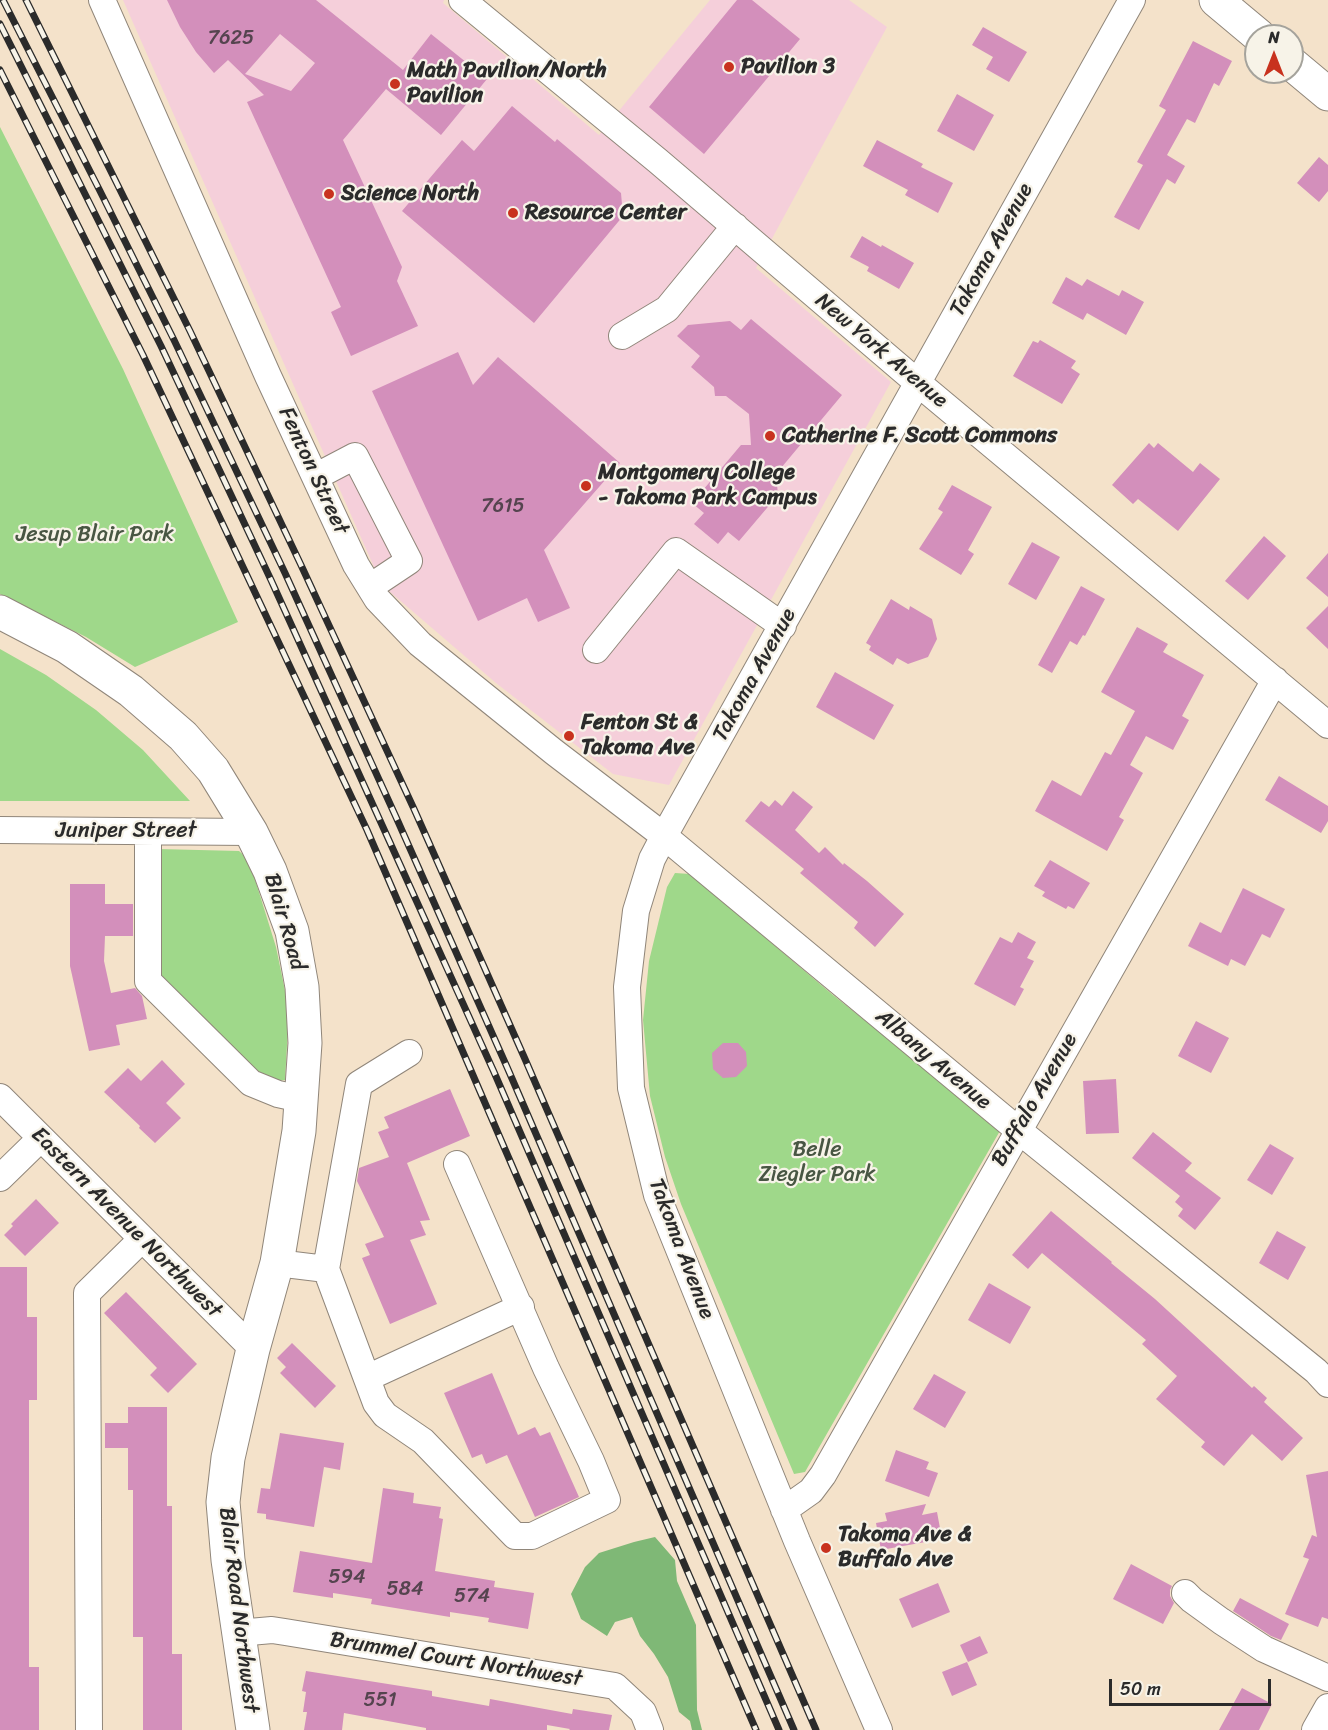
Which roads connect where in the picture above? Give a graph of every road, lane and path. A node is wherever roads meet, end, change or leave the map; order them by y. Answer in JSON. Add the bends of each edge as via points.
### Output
{"nodes":[{"id":1,"x":102,"y":0,"type":"edge"},
{"id":2,"x":462,"y":0,"type":"edge"},
{"id":3,"x":1132,"y":0,"type":"edge"},
{"id":4,"x":1216,"y":0,"type":"edge"},
{"id":5,"x":1245,"y":24,"type":"edge"},
{"id":6,"x":1304,"y":74,"type":"edge"},
{"id":7,"x":1328,"y":94,"type":"edge"},
{"id":8,"x":735,"y":226,"type":"junction"},
{"id":9,"x":622,"y":336,"type":"dead end"},
{"id":10,"x":918,"y":383,"type":"junction"},
{"id":11,"x":315,"y":477,"type":"junction"},
{"id":12,"x":370,"y":587,"type":"junction"},
{"id":13,"x":0,"y":612,"type":"edge"},
{"id":14,"x":783,"y":626,"type":"junction"},
{"id":15,"x":596,"y":650,"type":"dead end"},
{"id":16,"x":1275,"y":680,"type":"junction"},
{"id":17,"x":1328,"y":725,"type":"edge"},
{"id":18,"x":0,"y":830,"type":"edge"},
{"id":19,"x":148,"y":832,"type":"junction"},
{"id":20,"x":251,"y":832,"type":"junction"},
{"id":21,"x":664,"y":836,"type":"junction"},
{"id":22,"x":409,"y":1053,"type":"dead end"},
{"id":23,"x":0,"y":1097,"type":"edge"},
{"id":24,"x":301,"y":1099,"type":"junction"},
{"id":25,"x":1018,"y":1130,"type":"junction"},
{"id":26,"x":41,"y":1138,"type":"junction"},
{"id":27,"x":457,"y":1164,"type":"dead end"},
{"id":28,"x":0,"y":1178,"type":"edge"},
{"id":29,"x":142,"y":1239,"type":"junction"},
{"id":30,"x":278,"y":1263,"type":"junction"},
{"id":31,"x":326,"y":1269,"type":"junction"},
{"id":32,"x":520,"y":1307,"type":"junction"},
{"id":33,"x":253,"y":1349,"type":"junction"},
{"id":34,"x":1324,"y":1377,"type":"edge"},
{"id":35,"x":367,"y":1378,"type":"junction"},
{"id":36,"x":784,"y":1510,"type":"junction"},
{"id":37,"x":1185,"y":1593,"type":"dead end"},
{"id":38,"x":238,"y":1634,"type":"junction"},
{"id":39,"x":1328,"y":1678,"type":"edge"},
{"id":40,"x":1328,"y":1707,"type":"edge"},
{"id":41,"x":89,"y":1730,"type":"edge"},
{"id":42,"x":253,"y":1730,"type":"edge"},
{"id":43,"x":650,"y":1730,"type":"edge"},
{"id":44,"x":879,"y":1730,"type":"edge"},
{"id":45,"x":1315,"y":1730,"type":"edge"}],
"edges":[{"from":1,"to":11,"type":"street","name":"Fenton Street"},
{"from":2,"to":8,"type":"street","name":"New York Avenue"},
{"from":3,"to":10,"type":"street","name":"Takoma Avenue"},
{"from":4,"to":5,"type":"main road"},
{"from":6,"to":7,"type":"main road"},
{"from":8,"to":9,"type":"street","via":[[667,309]]},
{"from":8,"to":10,"type":"street","name":"New York Avenue"},
{"from":10,"to":14,"type":"street","name":"Takoma Avenue"},
{"from":10,"to":16,"type":"street","name":"New York Avenue"},
{"from":11,"to":12,"type":"street","name":"Fenton Street"},
{"from":11,"to":12,"type":"street","via":[[355,456],[409,561]]},
{"from":12,"to":21,"type":"street","name":"Fenton Street","via":[[420,644]]},
{"from":13,"to":20,"type":"main road","name":"Blair Road","via":[[67,647],[131,691],[183,736],[213,771]]},
{"from":14,"to":15,"type":"street","via":[[676,552]]},
{"from":14,"to":21,"type":"street","name":"Takoma Avenue"},
{"from":16,"to":17,"type":"street","name":"New York Avenue"},
{"from":16,"to":25,"type":"street","name":"Buffalo Avenue"},
{"from":18,"to":19,"type":"street","name":"Juniper Street"},
{"from":19,"to":20,"type":"street","name":"Juniper Street"},
{"from":19,"to":24,"type":"street","via":[[148,981],[251,1083]]},
{"from":20,"to":24,"type":"main road","name":"Blair Road","via":[[292,931],[303,987]]},
{"from":21,"to":25,"type":"street","name":"Albany Avenue"},
{"from":21,"to":36,"type":"street","name":"Takoma Avenue","via":[[652,859],[636,911],[627,987],[631,1088],[657,1195]]},
{"from":22,"to":31,"type":"street","via":[[359,1084]]},
{"from":23,"to":26,"type":"street","name":"Eastern Avenue Northwest"},
{"from":24,"to":30,"type":"main road","name":"Blair Road"},
{"from":25,"to":34,"type":"street","name":"Albany Avenue"},
{"from":25,"to":36,"type":"street","name":"Buffalo Avenue","via":[[823,1475],[811,1491]]},
{"from":26,"to":28,"type":"street"},
{"from":26,"to":29,"type":"street","name":"Eastern Avenue Northwest"},
{"from":27,"to":32,"type":"street"},
{"from":29,"to":33,"type":"street","name":"Eastern Avenue Northwest"},
{"from":29,"to":41,"type":"street","via":[[87,1293]]},
{"from":30,"to":31,"type":"street"},
{"from":30,"to":33,"type":"main road","name":"Blair Road"},
{"from":31,"to":35,"type":"street"},
{"from":32,"to":35,"type":"street"},
{"from":32,"to":35,"type":"street","via":[[607,1500],[532,1536],[515,1536],[423,1441],[385,1415]]},
{"from":33,"to":38,"type":"main road","name":"Blair Road Northwest","via":[[228,1458],[223,1502]]},
{"from":36,"to":44,"type":"street","name":"Takoma Avenue"},
{"from":37,"to":39,"type":"street","via":[[1264,1649]]},
{"from":38,"to":42,"type":"main road","name":"Blair Road Northwest"},
{"from":38,"to":43,"type":"street","name":"Brummel Court Northwest","via":[[272,1630],[615,1686],[644,1712]]},
{"from":40,"to":45,"type":"street"}]}
